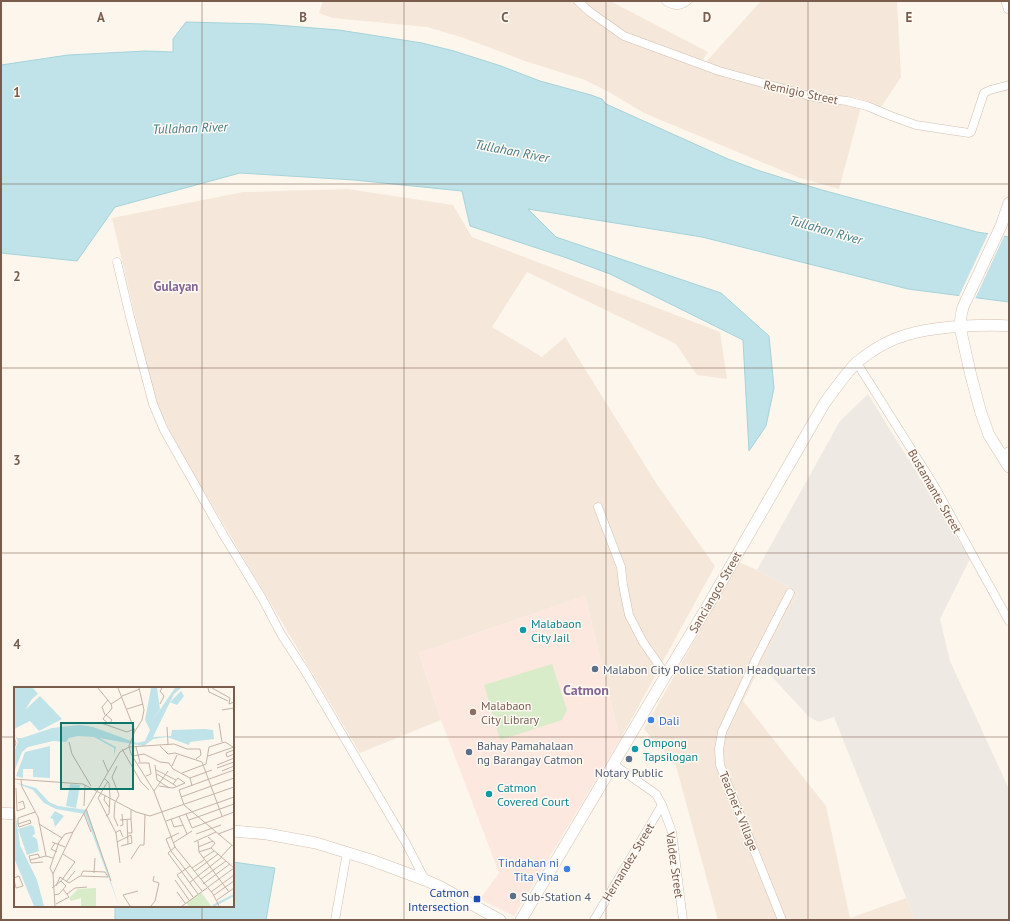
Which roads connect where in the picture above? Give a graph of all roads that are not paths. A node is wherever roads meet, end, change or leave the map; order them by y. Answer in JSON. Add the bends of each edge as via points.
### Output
{"nodes":[{"id":1,"x":578,"y":1,"type":"edge"},
{"id":2,"x":687,"y":1,"type":"edge"},
{"id":3,"x":1007,"y":1,"type":"edge"},
{"id":4,"x":669,"y":3,"type":"edge"},
{"id":5,"x":1009,"y":8,"type":"edge"},
{"id":6,"x":1009,"y":85,"type":"edge"},
{"id":7,"x":1009,"y":203,"type":"edge"},
{"id":8,"x":117,"y":262,"type":"dead end"},
{"id":9,"x":1009,"y":326,"type":"edge"},
{"id":10,"x":960,"y":327,"type":"junction"},
{"id":11,"x":857,"y":363,"type":"junction"},
{"id":12,"x":1005,"y":453,"type":"edge"},
{"id":13,"x":1009,"y":467,"type":"edge"},
{"id":14,"x":598,"y":507,"type":"dead end"},
{"id":15,"x":790,"y":593,"type":"dead end"},
{"id":16,"x":1009,"y":621,"type":"edge"},
{"id":17,"x":666,"y":675,"type":"junction"},
{"id":18,"x":613,"y":764,"type":"junction"},
{"id":19,"x":662,"y":805,"type":"junction"},
{"id":20,"x":1,"y":813,"type":"edge"},
{"id":21,"x":14,"y":814,"type":"edge"},
{"id":22,"x":234,"y":831,"type":"edge"},
{"id":23,"x":347,"y":852,"type":"junction"},
{"id":24,"x":425,"y":880,"type":"junction"},
{"id":25,"x":335,"y":920,"type":"edge"},
{"id":26,"x":500,"y":920,"type":"edge"},
{"id":27,"x":521,"y":920,"type":"edge"},
{"id":28,"x":594,"y":920,"type":"edge"},
{"id":29,"x":683,"y":920,"type":"edge"},
{"id":30,"x":782,"y":920,"type":"edge"}],
"edges":[{"from":1,"to":6,"type":"street","name":"Remigio Street","via":[[624,36],[697,63],[813,97],[867,106],[910,123],[931,128],[969,134],[984,94]]},
{"from":2,"to":4,"type":"street","via":[[679,6]]},
{"from":3,"to":5,"type":"main road"},
{"from":7,"to":10,"type":"main road","via":[[1001,226],[966,300]]},
{"from":8,"to":24,"type":"street","via":[[153,404],[164,430],[281,634],[402,836]]},
{"from":9,"to":10,"type":"main road","name":"Sanciangco Street","via":[[997,324]]},
{"from":10,"to":11,"type":"main road","name":"Sanciangco Street","via":[[902,336],[891,340]]},
{"from":10,"to":12,"type":"main road","via":[[980,413],[990,435]]},
{"from":11,"to":16,"type":"street","name":"Bustamante Street","via":[[935,487]]},
{"from":11,"to":17,"type":"main road","name":"Sanciangco Street","via":[[824,404]]},
{"from":12,"to":13,"type":"main road"},
{"from":14,"to":17,"type":"street","via":[[621,567],[629,615],[643,642]]},
{"from":15,"to":30,"type":"street","name":"Teacher's Village","via":[[722,732],[719,749],[720,764]]},
{"from":17,"to":18,"type":"main road","name":"Sanciangco Street"},
{"from":18,"to":19,"type":"street","name":"Valdez Street","via":[[656,794]]},
{"from":18,"to":27,"type":"main road","name":"Sanciangco Street"},
{"from":19,"to":28,"type":"street","name":"Hernandez Street"},
{"from":19,"to":29,"type":"street","name":"Valdez Street","via":[[672,832]]},
{"from":20,"to":21,"type":"main road"},
{"from":22,"to":23,"type":"main road","via":[[283,836]]},
{"from":23,"to":24,"type":"main road"},
{"from":23,"to":25,"type":"street"},
{"from":24,"to":26,"type":"main road"}]}
